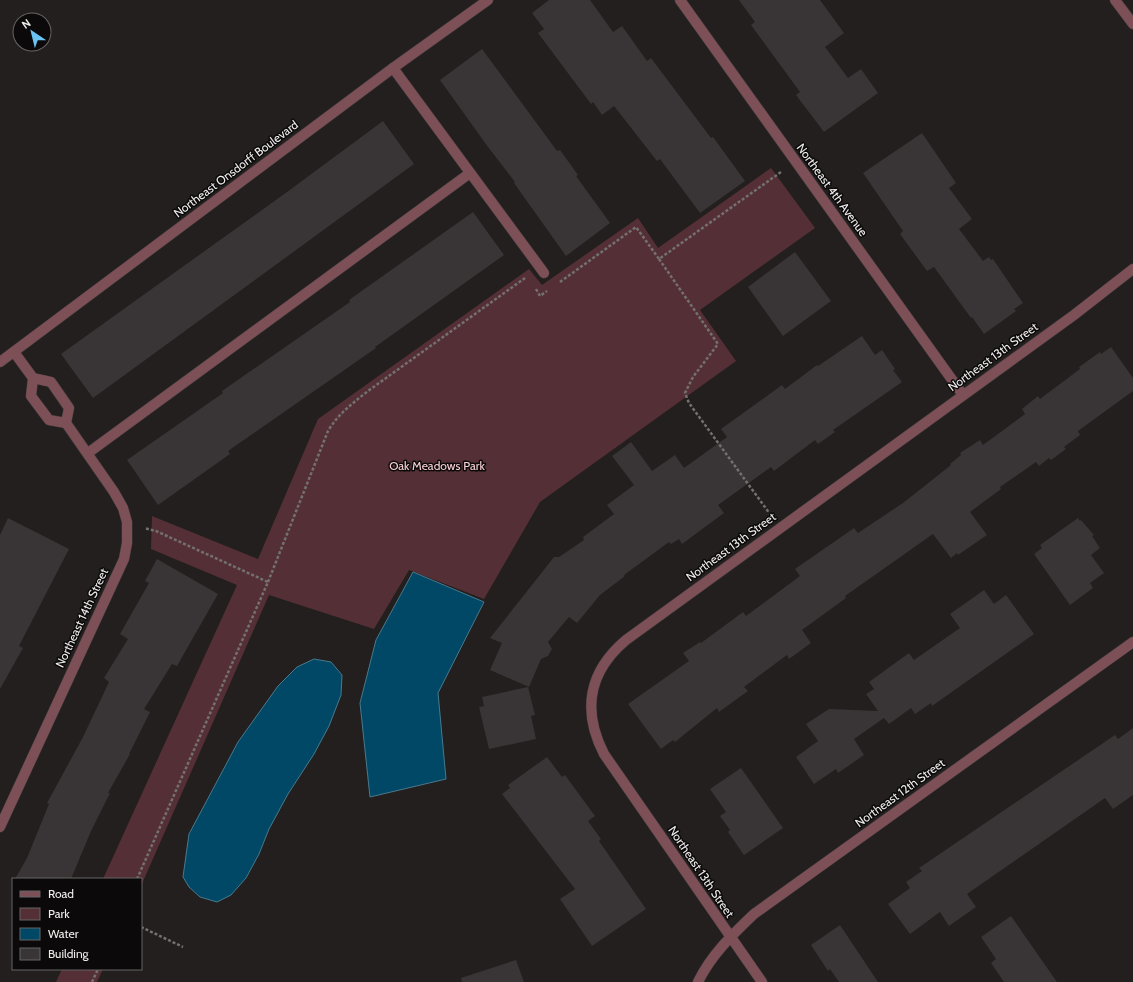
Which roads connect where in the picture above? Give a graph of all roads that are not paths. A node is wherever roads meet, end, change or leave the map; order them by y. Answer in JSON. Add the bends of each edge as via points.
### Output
{"nodes":[{"id":1,"x":488,"y":0,"type":"edge"},
{"id":2,"x":680,"y":0,"type":"edge"},
{"id":3,"x":1115,"y":0,"type":"edge"},
{"id":4,"x":1133,"y":24,"type":"edge"},
{"id":5,"x":392,"y":68,"type":"junction"},
{"id":6,"x":470,"y":173,"type":"junction"},
{"id":7,"x":1133,"y":269,"type":"edge"},
{"id":8,"x":544,"y":273,"type":"dead end"},
{"id":9,"x":14,"y":352,"type":"junction"},
{"id":10,"x":0,"y":362,"type":"edge"},
{"id":11,"x":33,"y":378,"type":"junction"},
{"id":12,"x":963,"y":395,"type":"junction"},
{"id":13,"x":66,"y":423,"type":"junction"},
{"id":14,"x":88,"y":453,"type":"junction"},
{"id":15,"x":1133,"y":642,"type":"edge"},
{"id":16,"x":0,"y":827,"type":"edge"},
{"id":17,"x":730,"y":937,"type":"junction"},
{"id":18,"x":698,"y":982,"type":"edge"},
{"id":19,"x":762,"y":982,"type":"edge"}],
"edges":[{"from":1,"to":5,"type":"street","name":"Northeast Onsdorff Boulevard"},
{"from":2,"to":12,"type":"street","name":"Northeast 4th Avenue"},
{"from":3,"to":4,"type":"street"},
{"from":5,"to":6,"type":"street"},
{"from":5,"to":9,"type":"street","name":"Northeast Onsdorff Boulevard"},
{"from":6,"to":8,"type":"street"},
{"from":6,"to":14,"type":"street"},
{"from":7,"to":12,"type":"street","name":"Northeast 13th Street"},
{"from":9,"to":10,"type":"street","name":"Northeast Onsdorff Boulevard"},
{"from":9,"to":11,"type":"street"},
{"from":11,"to":13,"type":"street","via":[[31,396],[49,420]]},
{"from":11,"to":13,"type":"street","via":[[51,382],[70,408]]},
{"from":12,"to":17,"type":"street","name":"Northeast 13th Street","via":[[616,648],[599,672],[591,699],[591,714],[593,728],[604,754]]},
{"from":13,"to":14,"type":"street","name":"Northeast 14th Street"},
{"from":14,"to":16,"type":"street","name":"Northeast 14th Street","via":[[123,508],[126,522],[124,559]]},
{"from":15,"to":17,"type":"street","name":"Northeast 12th Street","via":[[754,914]]},
{"from":17,"to":18,"type":"street","name":"Northeast 12th Street","via":[[713,956]]},
{"from":17,"to":19,"type":"street","name":"Northeast 13th Street"}]}
